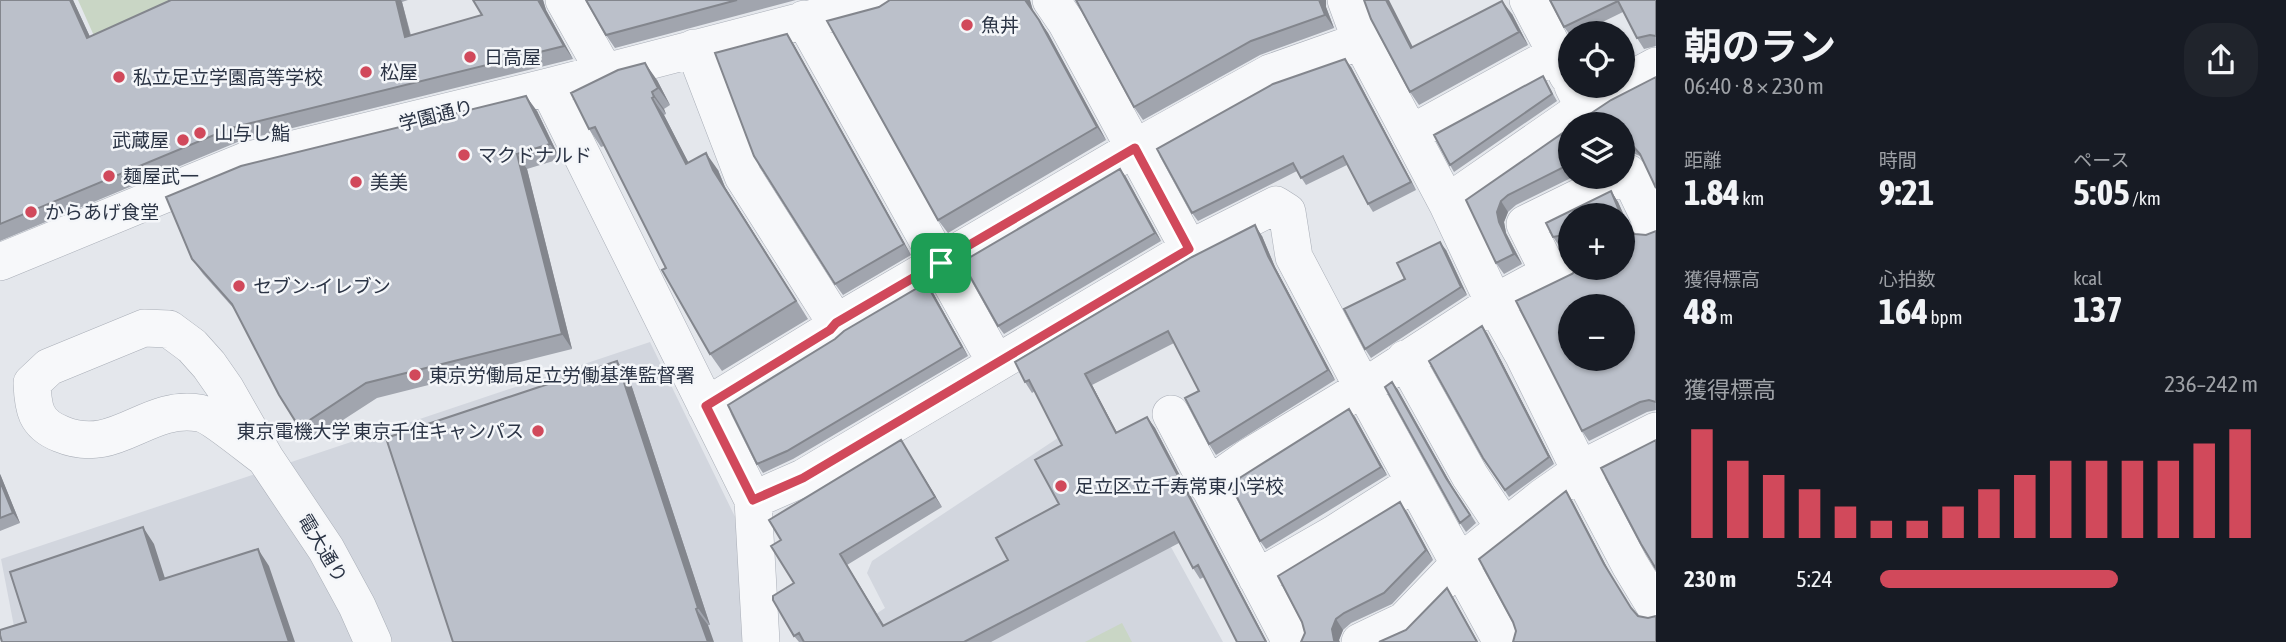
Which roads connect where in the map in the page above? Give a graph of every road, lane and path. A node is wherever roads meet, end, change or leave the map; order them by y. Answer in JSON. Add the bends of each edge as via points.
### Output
{"nodes":[{"id":1,"x":564,"y":0,"type":"edge"},
{"id":2,"x":883,"y":0,"type":"edge"},
{"id":3,"x":1051,"y":0,"type":"edge"},
{"id":4,"x":1346,"y":0,"type":"edge"},
{"id":5,"x":1528,"y":0,"type":"edge"},
{"id":6,"x":758,"y":14,"type":"edge"},
{"id":7,"x":804,"y":19,"type":"junction"},
{"id":8,"x":1361,"y":41,"type":"junction"},
{"id":9,"x":694,"y":48,"type":"junction"},
{"id":10,"x":1558,"y":57,"type":"edge"},
{"id":11,"x":1656,"y":66,"type":"edge"},
{"id":12,"x":604,"y":71,"type":"junction"},
{"id":13,"x":1635,"y":77,"type":"edge"},
{"id":14,"x":1558,"y":86,"type":"edge"},
{"id":15,"x":548,"y":87,"type":"junction"},
{"id":16,"x":1558,"y":95,"type":"edge"},
{"id":17,"x":1412,"y":133,"type":"junction"},
{"id":18,"x":1135,"y":148,"type":"junction"},
{"id":19,"x":1635,"y":187,"type":"edge"},
{"id":20,"x":1597,"y":189,"type":"edge"},
{"id":21,"x":1447,"y":203,"type":"junction"},
{"id":22,"x":1568,"y":203,"type":"edge"},
{"id":23,"x":1558,"y":208,"type":"edge"},
{"id":24,"x":1643,"y":235,"type":"edge"},
{"id":25,"x":1189,"y":249,"type":"junction"},
{"id":26,"x":0,"y":262,"type":"edge"},
{"id":27,"x":941,"y":263,"type":"junction"},
{"id":28,"x":1558,"y":268,"type":"edge"},
{"id":29,"x":1558,"y":272,"type":"edge"},
{"id":30,"x":1494,"y":303,"type":"junction"},
{"id":31,"x":836,"y":323,"type":"junction"},
{"id":32,"x":1405,"y":359,"type":"junction"},
{"id":33,"x":996,"y":363,"type":"junction"},
{"id":34,"x":1363,"y":388,"type":"junction"},
{"id":35,"x":706,"y":406,"type":"junction"},
{"id":36,"x":1171,"y":414,"type":"dead end"},
{"id":37,"x":1656,"y":431,"type":"edge"},
{"id":38,"x":265,"y":458,"type":"junction"},
{"id":39,"x":1581,"y":472,"type":"junction"},
{"id":40,"x":1414,"y":483,"type":"junction"},
{"id":41,"x":1208,"y":486,"type":"junction"},
{"id":42,"x":753,"y":500,"type":"junction"},
{"id":43,"x":1504,"y":527,"type":"junction"},
{"id":44,"x":1643,"y":558,"type":"edge"},
{"id":45,"x":1460,"y":563,"type":"junction"},
{"id":46,"x":1257,"y":578,"type":"junction"},
{"id":47,"x":1656,"y":608,"type":"edge"},
{"id":48,"x":373,"y":642,"type":"edge"},
{"id":49,"x":761,"y":642,"type":"edge"},
{"id":50,"x":1290,"y":642,"type":"edge"},
{"id":51,"x":1360,"y":642,"type":"edge"},
{"id":52,"x":1502,"y":642,"type":"edge"}],
"edges":[{"from":1,"to":12,"type":"street"},
{"from":2,"to":7,"type":"street","name":"学園通り"},
{"from":3,"to":18,"type":"street"},
{"from":4,"to":8,"type":"street"},
{"from":5,"to":10,"type":"street"},
{"from":6,"to":7,"type":"street","name":"学園通り"},
{"from":6,"to":9,"type":"street","name":"学園通り"},
{"from":7,"to":27,"type":"street"},
{"from":8,"to":17,"type":"street"},
{"from":8,"to":18,"type":"street","via":[[1270,74]]},
{"from":9,"to":12,"type":"street","name":"学園通り"},
{"from":9,"to":31,"type":"street","via":[[743,176]]},
{"from":11,"to":13,"type":"street"},
{"from":12,"to":15,"type":"street","name":"学園通り"},
{"from":14,"to":17,"type":"street"},
{"from":15,"to":26,"type":"street","name":"学園通り","via":[[246,162]]},
{"from":15,"to":35,"type":"street"},
{"from":16,"to":21,"type":"street"},
{"from":17,"to":21,"type":"street"},
{"from":18,"to":25,"type":"street"},
{"from":18,"to":27,"type":"street"},
{"from":19,"to":24,"type":"street","via":[[1650,217]]},
{"from":20,"to":22,"type":"street"},
{"from":21,"to":30,"type":"street"},
{"from":23,"to":28,"type":"street","via":[[1525,224]]},
{"from":25,"to":33,"type":"street"},
{"from":25,"to":34,"type":"street","via":[[1276,205],[1287,212],[1294,257]]},
{"from":27,"to":31,"type":"street"},
{"from":27,"to":33,"type":"street"},
{"from":29,"to":30,"type":"street"},
{"from":30,"to":32,"type":"street"},
{"from":30,"to":39,"type":"street"},
{"from":31,"to":35,"type":"street"},
{"from":32,"to":34,"type":"street"},
{"from":32,"to":43,"type":"street"},
{"from":33,"to":42,"type":"street","via":[[803,478]]},
{"from":34,"to":40,"type":"street"},
{"from":34,"to":41,"type":"street"},
{"from":35,"to":42,"type":"street"},
{"from":36,"to":41,"type":"street"},
{"from":37,"to":39,"type":"street"},
{"from":38,"to":38,"type":"street","via":[[203,413],[175,411],[106,439],[78,441],[50,430],[33,409],[32,383],[49,367],[144,328],[169,329],[209,365]]},
{"from":38,"to":48,"type":"street","name":"電大通り","via":[[326,549]]},
{"from":39,"to":43,"type":"street"},
{"from":39,"to":44,"type":"street"},
{"from":40,"to":45,"type":"street"},
{"from":40,"to":46,"type":"street"},
{"from":41,"to":46,"type":"street"},
{"from":42,"to":49,"type":"street"},
{"from":43,"to":45,"type":"street"},
{"from":44,"to":47,"type":"street"},
{"from":45,"to":51,"type":"street","via":[[1404,621]]},
{"from":45,"to":52,"type":"street"},
{"from":46,"to":50,"type":"street"}]}
